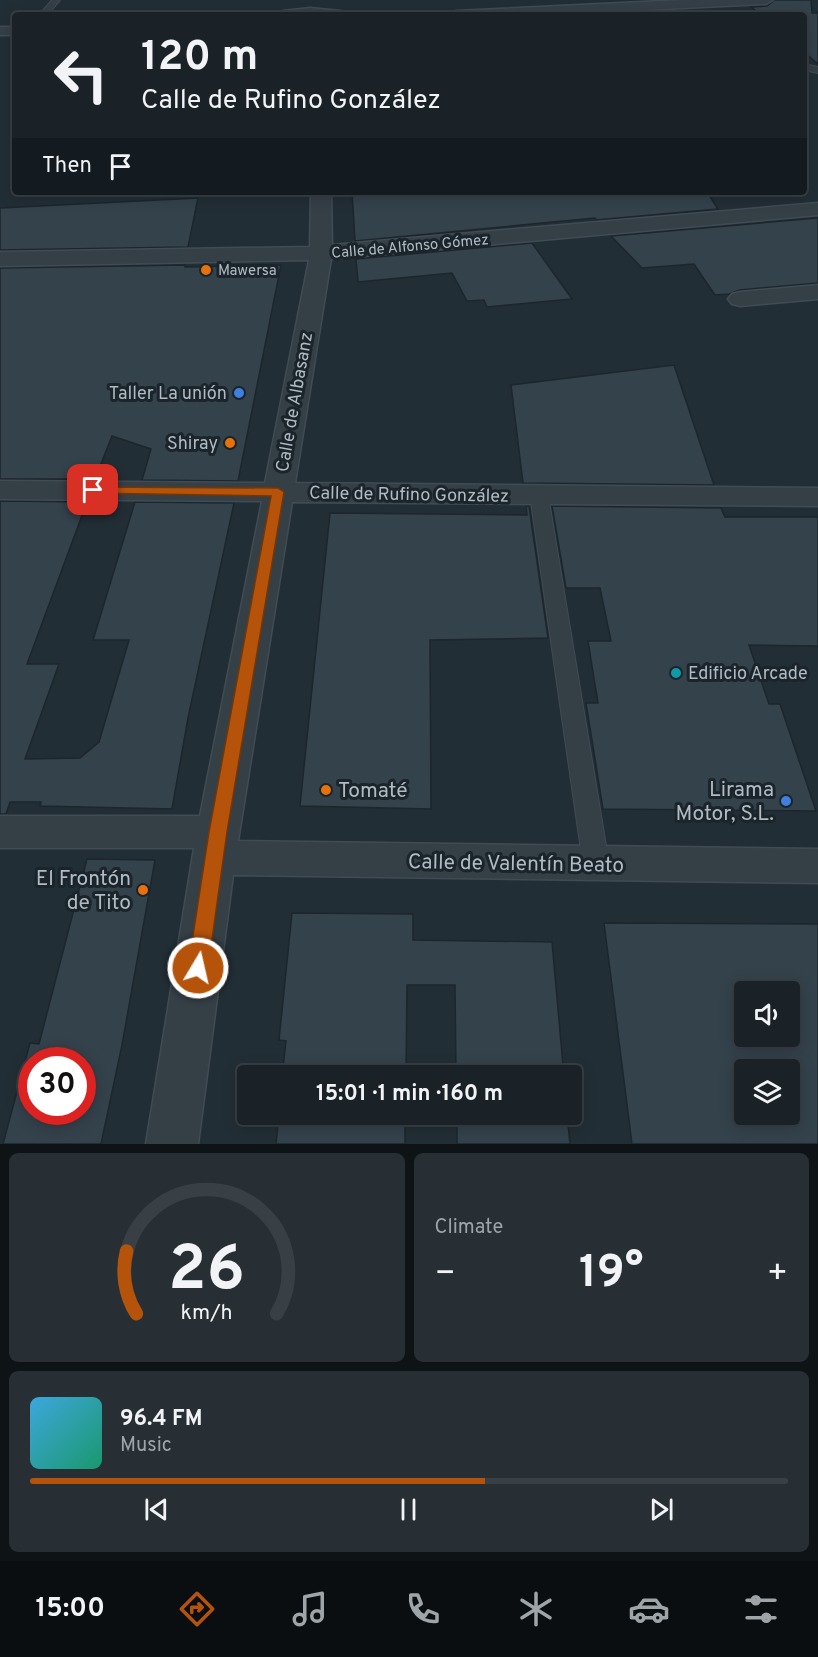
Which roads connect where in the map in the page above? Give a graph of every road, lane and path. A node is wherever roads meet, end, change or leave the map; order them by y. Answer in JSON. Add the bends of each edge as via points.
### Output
{"nodes":[{"id":1,"x":56,"y":0,"type":"edge"},
{"id":2,"x":766,"y":0,"type":"edge"},
{"id":3,"x":736,"y":1,"type":"edge"},
{"id":4,"x":311,"y":6,"type":"edge"},
{"id":5,"x":46,"y":12,"type":"edge"},
{"id":6,"x":292,"y":12,"type":"edge"},
{"id":7,"x":331,"y":12,"type":"edge"},
{"id":8,"x":516,"y":12,"type":"edge"},
{"id":9,"x":321,"y":195,"type":"edge"},
{"id":10,"x":818,"y":209,"type":"edge"},
{"id":11,"x":321,"y":253,"type":"junction"},
{"id":12,"x":0,"y":259,"type":"edge"},
{"id":13,"x":818,"y":292,"type":"edge"},
{"id":14,"x":740,"y":299,"type":"dead end"},
{"id":15,"x":0,"y":490,"type":"edge"},
{"id":16,"x":278,"y":492,"type":"junction"},
{"id":17,"x":539,"y":495,"type":"junction"},
{"id":18,"x":818,"y":497,"type":"edge"},
{"id":19,"x":0,"y":832,"type":"edge"},
{"id":20,"x":216,"y":845,"type":"junction"},
{"id":21,"x":596,"y":864,"type":"junction"},
{"id":22,"x":818,"y":866,"type":"edge"},
{"id":23,"x":172,"y":1144,"type":"edge"}],
"edges":[{"from":1,"to":5,"type":"lane"},
{"from":2,"to":3,"type":"street"},
{"from":3,"to":8,"type":"street"},
{"from":4,"to":6,"type":"street"},
{"from":4,"to":7,"type":"street"},
{"from":9,"to":11,"type":"street","name":"Calle de Albasanz"},
{"from":10,"to":11,"type":"street","name":"Calle de Alfonso Gómez"},
{"from":11,"to":12,"type":"street","name":"Calle de Alfonso Gómez"},
{"from":11,"to":16,"type":"street","name":"Calle de Albasanz"},
{"from":13,"to":14,"type":"street"},
{"from":15,"to":16,"type":"street","name":"Calle de Rufino González"},
{"from":16,"to":17,"type":"street","name":"Calle de Rufino González"},
{"from":16,"to":20,"type":"street","name":"Calle de Albasanz"},
{"from":17,"to":18,"type":"street","name":"Calle de Rufino González"},
{"from":17,"to":21,"type":"lane"},
{"from":19,"to":20,"type":"street","name":"Calle de Valentín Beato"},
{"from":20,"to":21,"type":"street","name":"Calle de Valentín Beato"},
{"from":20,"to":23,"type":"street","name":"Calle de Albasanz"},
{"from":21,"to":22,"type":"street","name":"Calle de Valentín Beato"}]}
